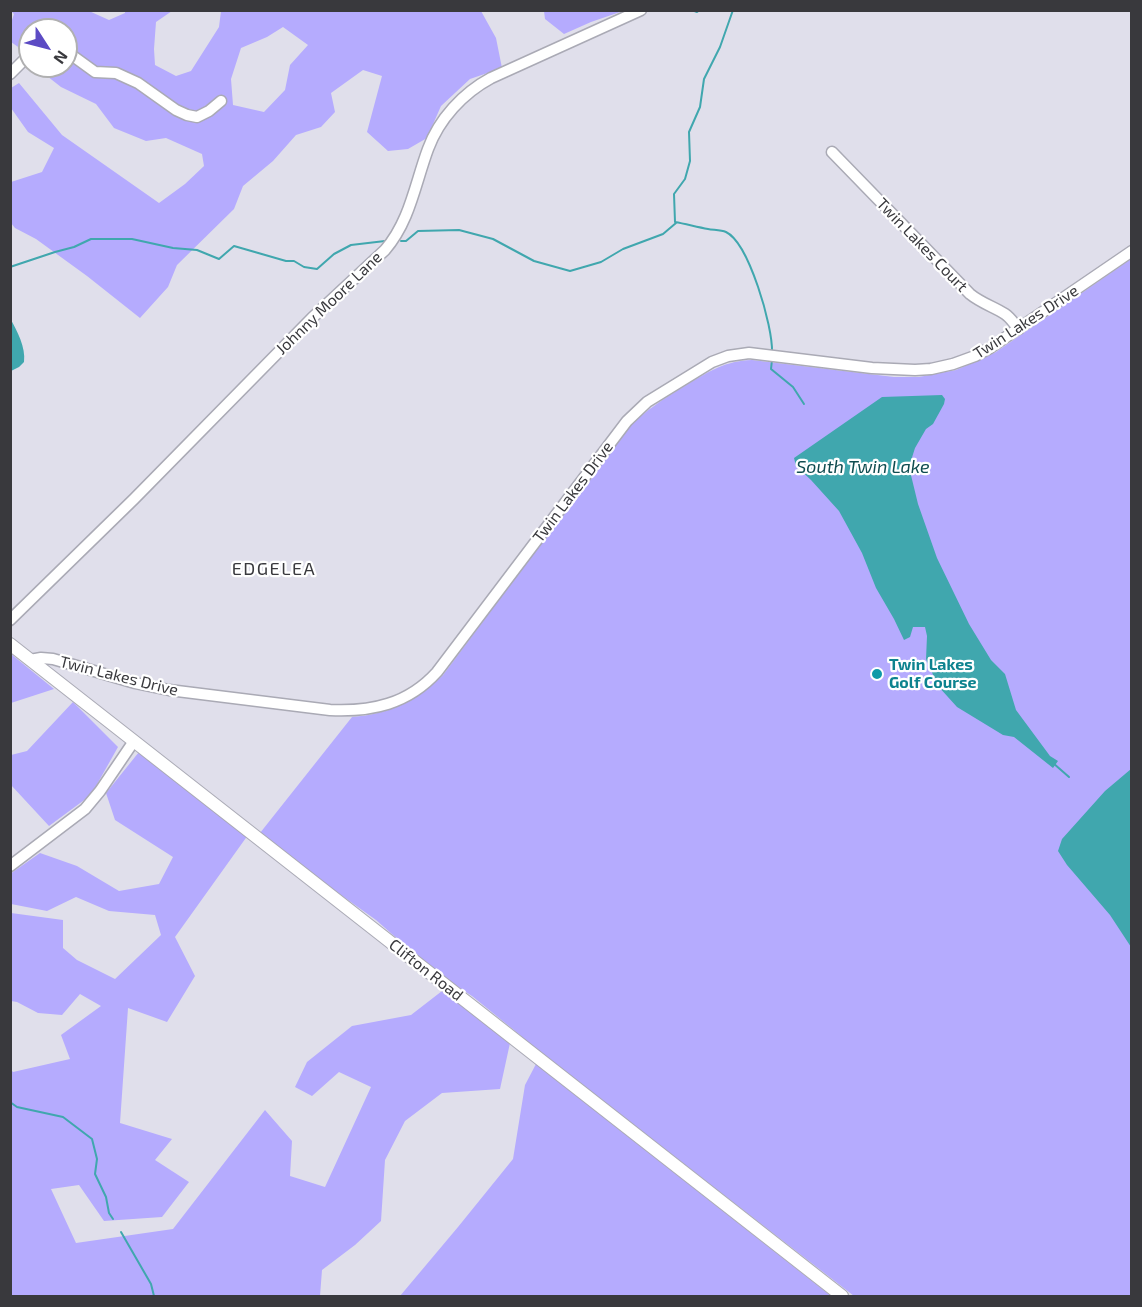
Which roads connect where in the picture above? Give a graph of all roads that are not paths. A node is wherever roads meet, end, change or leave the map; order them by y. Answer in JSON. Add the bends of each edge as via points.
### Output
{"nodes":[{"id":1,"x":641,"y":10,"type":"edge"},
{"id":2,"x":78,"y":60,"type":"edge"},
{"id":3,"x":221,"y":101,"type":"dead end"},
{"id":4,"x":832,"y":152,"type":"dead end"},
{"id":5,"x":1131,"y":251,"type":"edge"},
{"id":6,"x":1019,"y":329,"type":"junction"},
{"id":7,"x":10,"y":620,"type":"edge"},
{"id":8,"x":10,"y":644,"type":"edge"},
{"id":9,"x":30,"y":660,"type":"junction"},
{"id":10,"x":134,"y":741,"type":"junction"},
{"id":11,"x":10,"y":866,"type":"edge"},
{"id":12,"x":842,"y":1296,"type":"edge"}],
"edges":[{"from":1,"to":7,"type":"street","name":"Johnny Moore Lane","via":[[491,78],[465,96],[432,139],[408,212],[385,250]]},
{"from":2,"to":3,"type":"street","via":[[95,72],[116,73],[138,83],[187,115],[197,117]]},
{"from":4,"to":6,"type":"street","name":"Twin Lakes Court","via":[[970,294],[1004,313]]},
{"from":5,"to":6,"type":"street","name":"Twin Lakes Drive"},
{"from":6,"to":9,"type":"street","name":"Twin Lakes Drive","via":[[975,356],[931,369],[872,368],[764,354],[720,358],[638,410],[437,672],[421,688],[386,705],[330,710],[169,690],[53,659]]},
{"from":8,"to":9,"type":"main road","name":"Clifton Road"},
{"from":9,"to":10,"type":"main road","name":"Clifton Road"},
{"from":10,"to":11,"type":"street","via":[[85,809]]},
{"from":10,"to":12,"type":"main road","name":"Clifton Road"}]}
